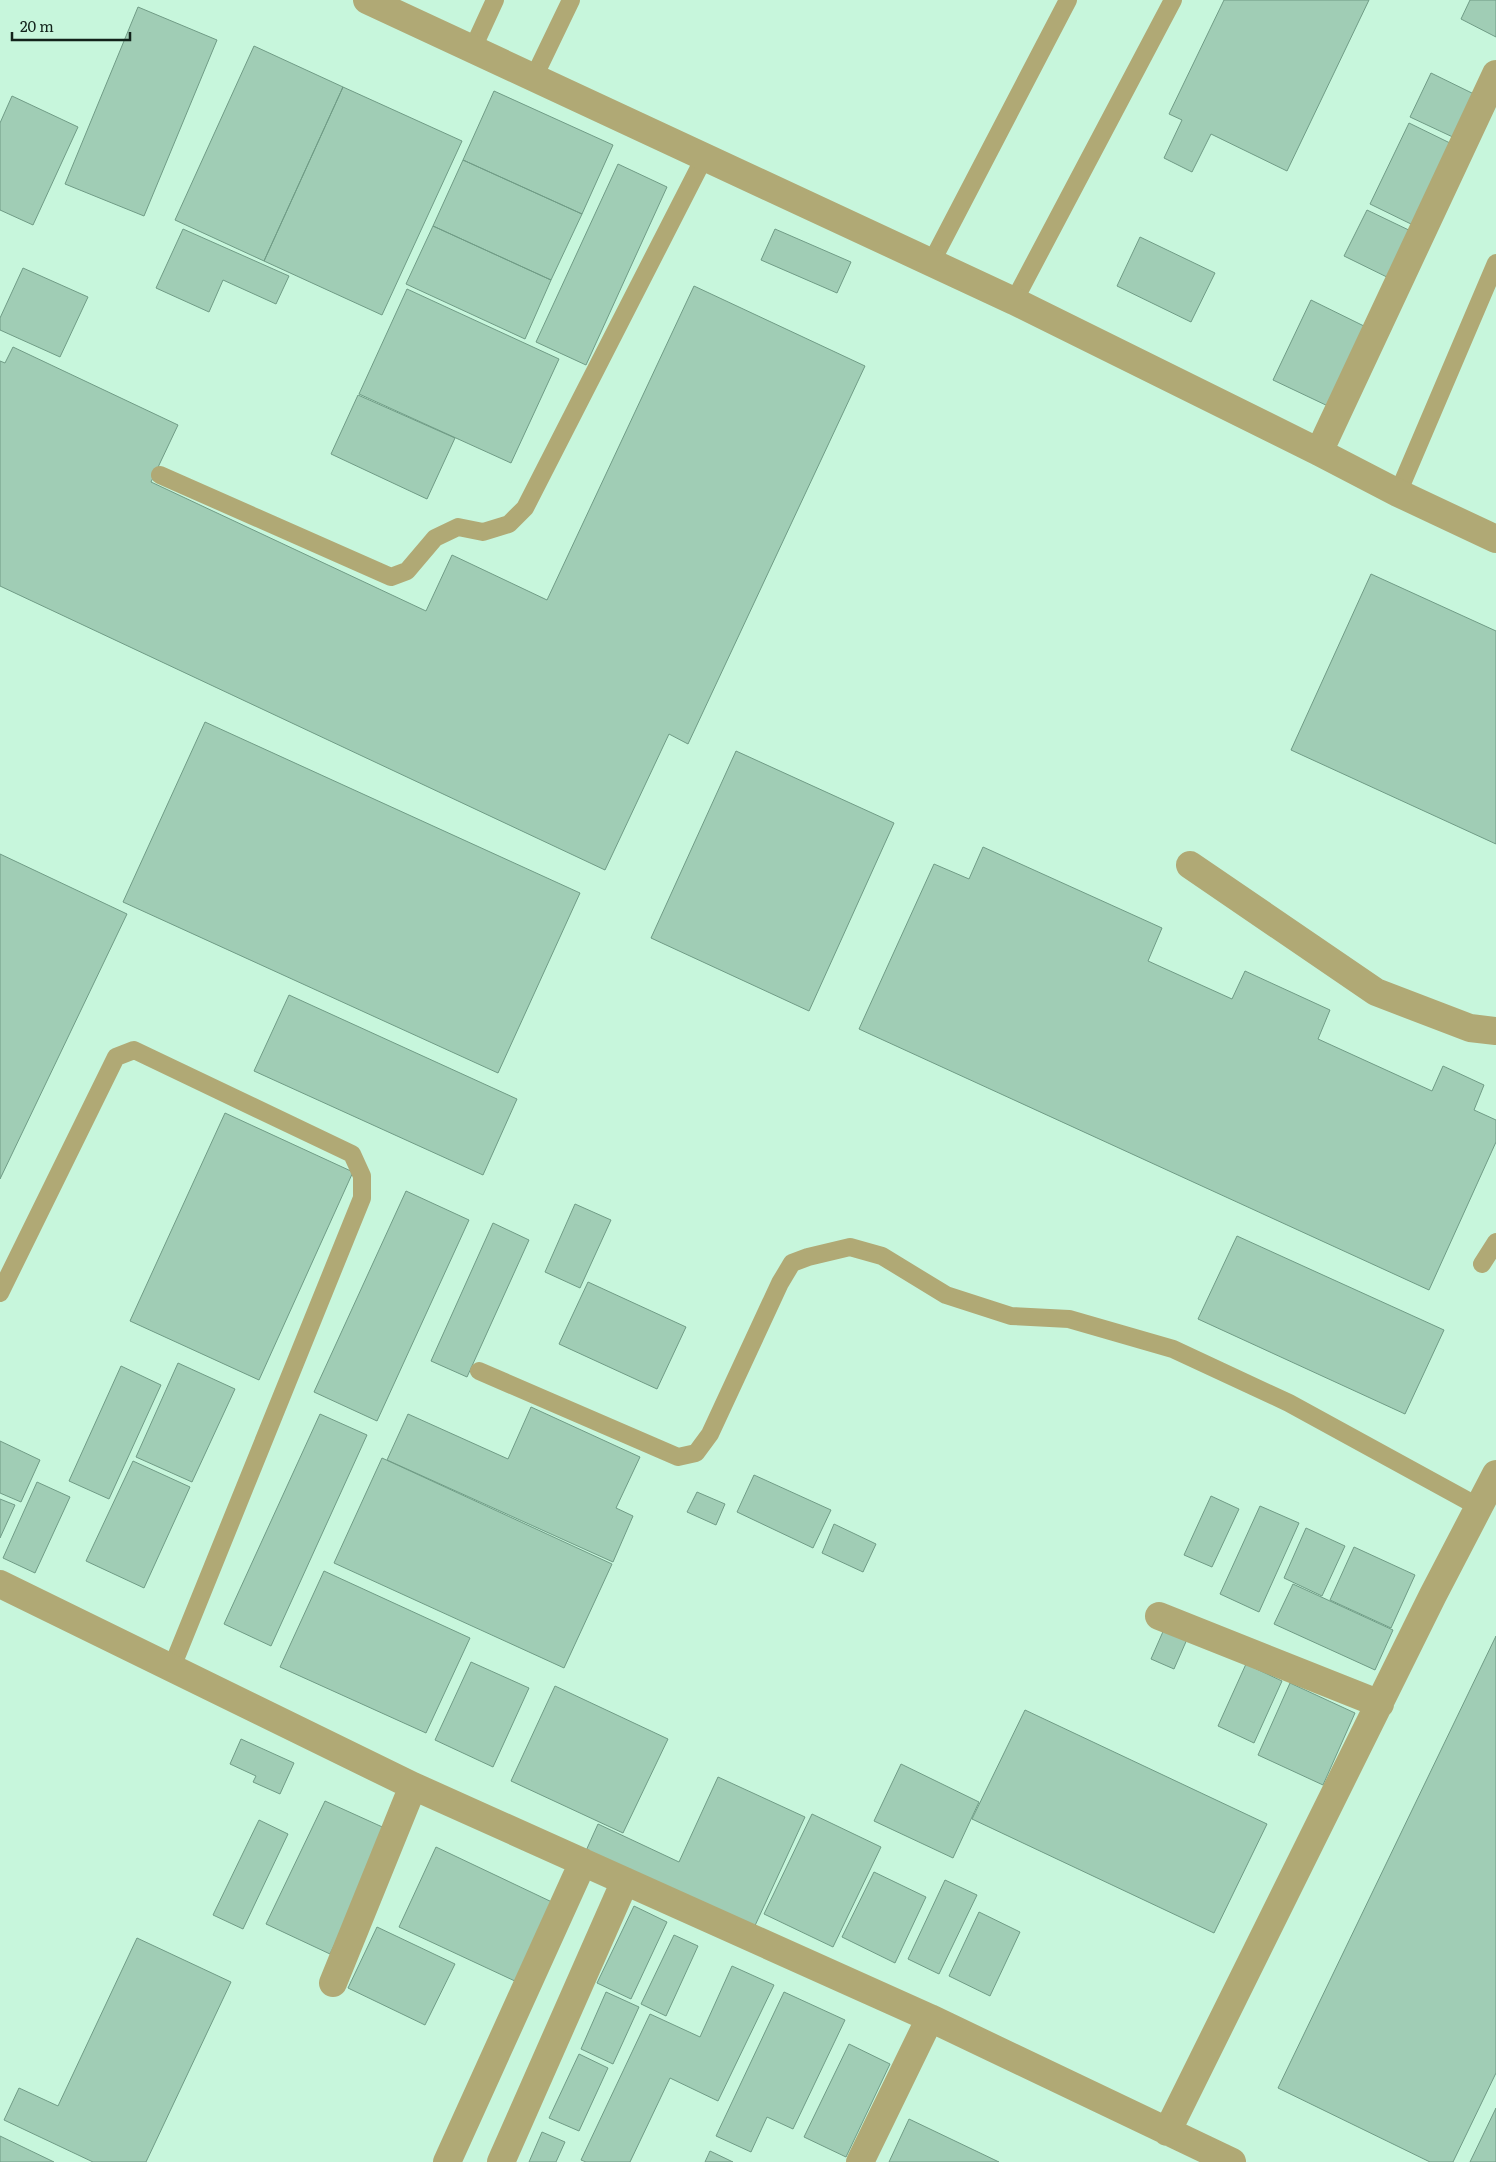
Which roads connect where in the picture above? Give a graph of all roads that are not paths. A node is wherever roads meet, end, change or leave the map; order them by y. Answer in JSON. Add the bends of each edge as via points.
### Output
{"nodes":[{"id":1,"x":367,"y":0,"type":"edge"},
{"id":2,"x":496,"y":0,"type":"edge"},
{"id":3,"x":571,"y":0,"type":"edge"},
{"id":4,"x":1068,"y":0,"type":"edge"},
{"id":5,"x":1173,"y":0,"type":"edge"},
{"id":6,"x":473,"y":48,"type":"junction"},
{"id":7,"x":1496,"y":74,"type":"edge"},
{"id":8,"x":534,"y":76,"type":"junction"},
{"id":9,"x":704,"y":158,"type":"junction"},
{"id":10,"x":931,"y":263,"type":"junction"},
{"id":11,"x":1496,"y":263,"type":"edge"},
{"id":12,"x":1014,"y":301,"type":"junction"},
{"id":13,"x":1319,"y":452,"type":"junction"},
{"id":14,"x":160,"y":474,"type":"dead end"},
{"id":15,"x":1398,"y":493,"type":"junction"},
{"id":16,"x":1496,"y":539,"type":"edge"},
{"id":17,"x":1190,"y":864,"type":"dead end"},
{"id":18,"x":1496,"y":1031,"type":"edge"},
{"id":19,"x":1496,"y":1242,"type":"edge"},
{"id":20,"x":1482,"y":1264,"type":"dead end"},
{"id":21,"x":0,"y":1293,"type":"edge"},
{"id":22,"x":479,"y":1371,"type":"dead end"},
{"id":23,"x":1496,"y":1474,"type":"edge"},
{"id":24,"x":1479,"y":1507,"type":"junction"},
{"id":25,"x":0,"y":1584,"type":"edge"},
{"id":26,"x":1159,"y":1616,"type":"dead end"},
{"id":27,"x":172,"y":1667,"type":"junction"},
{"id":28,"x":1380,"y":1704,"type":"junction"},
{"id":29,"x":413,"y":1786,"type":"junction"},
{"id":30,"x":583,"y":1862,"type":"junction"},
{"id":31,"x":625,"y":1881,"type":"junction"},
{"id":32,"x":334,"y":1983,"type":"dead end"},
{"id":33,"x":930,"y":2018,"type":"junction"},
{"id":34,"x":1167,"y":2132,"type":"junction"},
{"id":35,"x":447,"y":2162,"type":"edge"},
{"id":36,"x":501,"y":2162,"type":"edge"},
{"id":37,"x":860,"y":2162,"type":"edge"},
{"id":38,"x":1232,"y":2162,"type":"edge"}],
"edges":[{"from":1,"to":6,"type":"street"},
{"from":2,"to":6,"type":"lane"},
{"from":3,"to":8,"type":"lane"},
{"from":4,"to":10,"type":"lane"},
{"from":5,"to":12,"type":"lane"},
{"from":6,"to":8,"type":"street"},
{"from":7,"to":13,"type":"street"},
{"from":8,"to":9,"type":"street"},
{"from":9,"to":10,"type":"street"},
{"from":9,"to":14,"type":"lane","via":[[525,508],[509,524],[483,532],[458,527],[435,538],[407,571],[391,577]]},
{"from":10,"to":12,"type":"street"},
{"from":11,"to":15,"type":"lane"},
{"from":12,"to":13,"type":"street"},
{"from":13,"to":15,"type":"street"},
{"from":15,"to":16,"type":"street"},
{"from":17,"to":18,"type":"street","via":[[1376,992],[1470,1028]]},
{"from":19,"to":20,"type":"lane"},
{"from":21,"to":27,"type":"lane","via":[[116,1056],[134,1050],[352,1154],[362,1176],[362,1198]]},
{"from":22,"to":24,"type":"lane","via":[[678,1457],[696,1453],[710,1434],[792,1263],[850,1247],[882,1256],[946,1295],[1012,1316],[1069,1319],[1173,1349],[1289,1403]]},
{"from":23,"to":24,"type":"street"},
{"from":24,"to":28,"type":"street"},
{"from":25,"to":27,"type":"street"},
{"from":26,"to":28,"type":"street"},
{"from":27,"to":29,"type":"street"},
{"from":28,"to":34,"type":"street"},
{"from":29,"to":30,"type":"street"},
{"from":29,"to":32,"type":"street"},
{"from":30,"to":31,"type":"street"},
{"from":30,"to":35,"type":"street"},
{"from":31,"to":33,"type":"street"},
{"from":31,"to":36,"type":"street"},
{"from":33,"to":34,"type":"street"},
{"from":33,"to":37,"type":"street"},
{"from":34,"to":38,"type":"street"}]}
